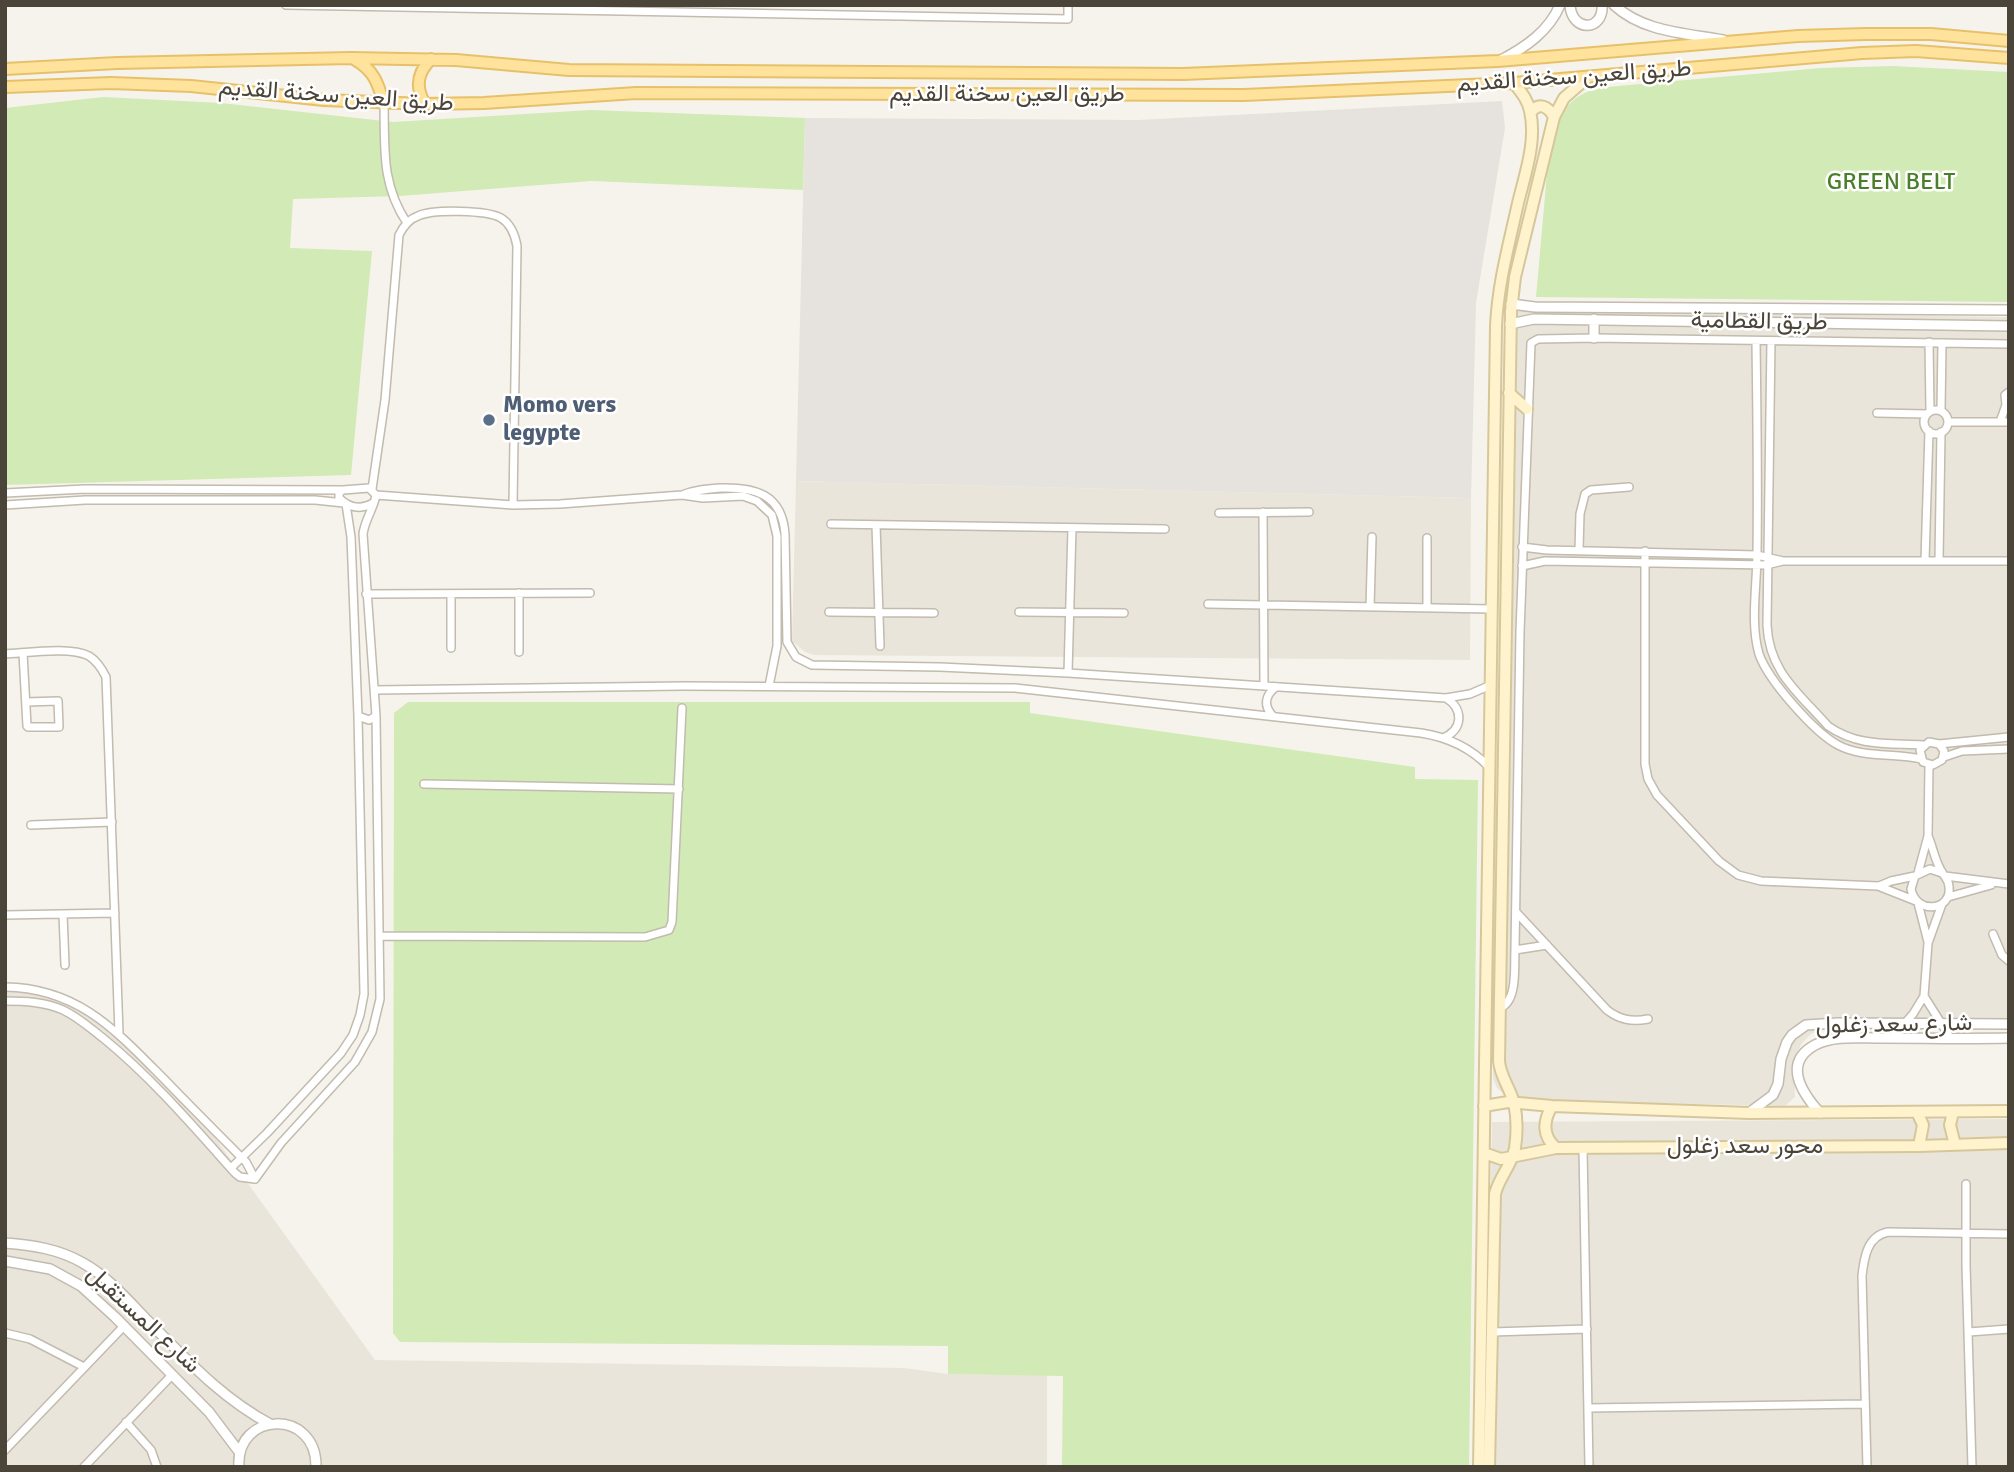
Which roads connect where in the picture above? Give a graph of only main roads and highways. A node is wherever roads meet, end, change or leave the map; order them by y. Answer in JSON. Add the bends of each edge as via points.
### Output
{"nodes":[{"id":1,"x":2009,"y":41,"type":"edge"},
{"id":2,"x":351,"y":58,"type":"junction"},
{"id":3,"x":2009,"y":58,"type":"edge"},
{"id":4,"x":431,"y":59,"type":"junction"},
{"id":5,"x":5,"y":69,"type":"edge"},
{"id":6,"x":1587,"y":78,"type":"junction"},
{"id":7,"x":1514,"y":83,"type":"junction"},
{"id":8,"x":5,"y":87,"type":"edge"},
{"id":9,"x":384,"y":104,"type":"junction"},
{"id":10,"x":425,"y":104,"type":"junction"},
{"id":11,"x":1531,"y":112,"type":"junction"},
{"id":12,"x":1554,"y":117,"type":"junction"},
{"id":13,"x":1509,"y":393,"type":"junction"},
{"id":14,"x":1527,"y":409,"type":"road end"},
{"id":15,"x":1514,"y":1103,"type":"junction"},
{"id":16,"x":1484,"y":1106,"type":"junction"},
{"id":17,"x":1552,"y":1107,"type":"junction"},
{"id":18,"x":2009,"y":1111,"type":"edge"},
{"id":19,"x":1917,"y":1112,"type":"junction"},
{"id":20,"x":1953,"y":1112,"type":"junction"},
{"id":21,"x":2009,"y":1143,"type":"edge"},
{"id":22,"x":1955,"y":1145,"type":"junction"},
{"id":23,"x":1919,"y":1146,"type":"junction"},
{"id":24,"x":1556,"y":1148,"type":"junction"},
{"id":25,"x":1484,"y":1153,"type":"junction"},
{"id":26,"x":1513,"y":1156,"type":"junction"},
{"id":27,"x":1479,"y":1467,"type":"edge"},
{"id":28,"x":1489,"y":1467,"type":"edge"}],
"edges":[{"from":1,"to":4,"type":"main road","name":"طريق العين سخنة القديم","via":[[1866,34],[1498,61],[1183,74],[580,71]]},
{"from":2,"to":4,"type":"main road","name":"طريق العين سخنة القديم"},
{"from":2,"to":5,"type":"main road","name":"طريق العين سخنة القديم"},
{"from":2,"to":9,"type":"main road","via":[[371,71]]},
{"from":3,"to":6,"type":"main road","name":"طريق العين سخنة القديم","via":[[1916,51],[1862,53]]},
{"from":4,"to":10,"type":"main road","via":[[419,75]]},
{"from":6,"to":7,"type":"main road","name":"طريق العين سخنة القديم"},
{"from":6,"to":12,"type":"main road","via":[[1571,90]]},
{"from":7,"to":10,"type":"main road","name":"طريق العين سخنة القديم","via":[[1182,96],[636,93]]},
{"from":7,"to":11,"type":"main road"},
{"from":8,"to":9,"type":"main road","name":"طريق العين سخنة القديم","via":[[191,86]]},
{"from":9,"to":10,"type":"main road","name":"طريق العين سخنة القديم"},
{"from":11,"to":12,"type":"main road","via":[[1543,106]]},
{"from":11,"to":16,"type":"main road","via":[[1530,156],[1497,308]]},
{"from":12,"to":13,"type":"main road","via":[[1515,277]]},
{"from":13,"to":14,"type":"main road"},
{"from":13,"to":15,"type":"main road","via":[[1500,1066]]},
{"from":15,"to":16,"type":"main road","name":"محور سعد زغلول"},
{"from":15,"to":17,"type":"main road","name":"محور سعد زغلول"},
{"from":15,"to":26,"type":"main road"},
{"from":16,"to":25,"type":"main road"},
{"from":17,"to":19,"type":"main road","name":"محور سعد زغلول"},
{"from":17,"to":24,"type":"main road","via":[[1544,1128]]},
{"from":18,"to":20,"type":"main road","name":"محور سعد زغلول"},
{"from":19,"to":20,"type":"main road","name":"محور سعد زغلول"},
{"from":19,"to":23,"type":"main road","via":[[1923,1125]]},
{"from":20,"to":22,"type":"main road","via":[[1950,1125]]},
{"from":21,"to":22,"type":"main road","name":"محور سعد زغلول"},
{"from":22,"to":23,"type":"main road","name":"محور سعد زغلول"},
{"from":23,"to":24,"type":"main road","name":"محور سعد زغلول"},
{"from":24,"to":26,"type":"main road","name":"محور سعد زغلول"},
{"from":25,"to":26,"type":"main road","name":"محور سعد زغلول"},
{"from":25,"to":27,"type":"main road"},
{"from":26,"to":28,"type":"main road","via":[[1495,1194]]}]}
